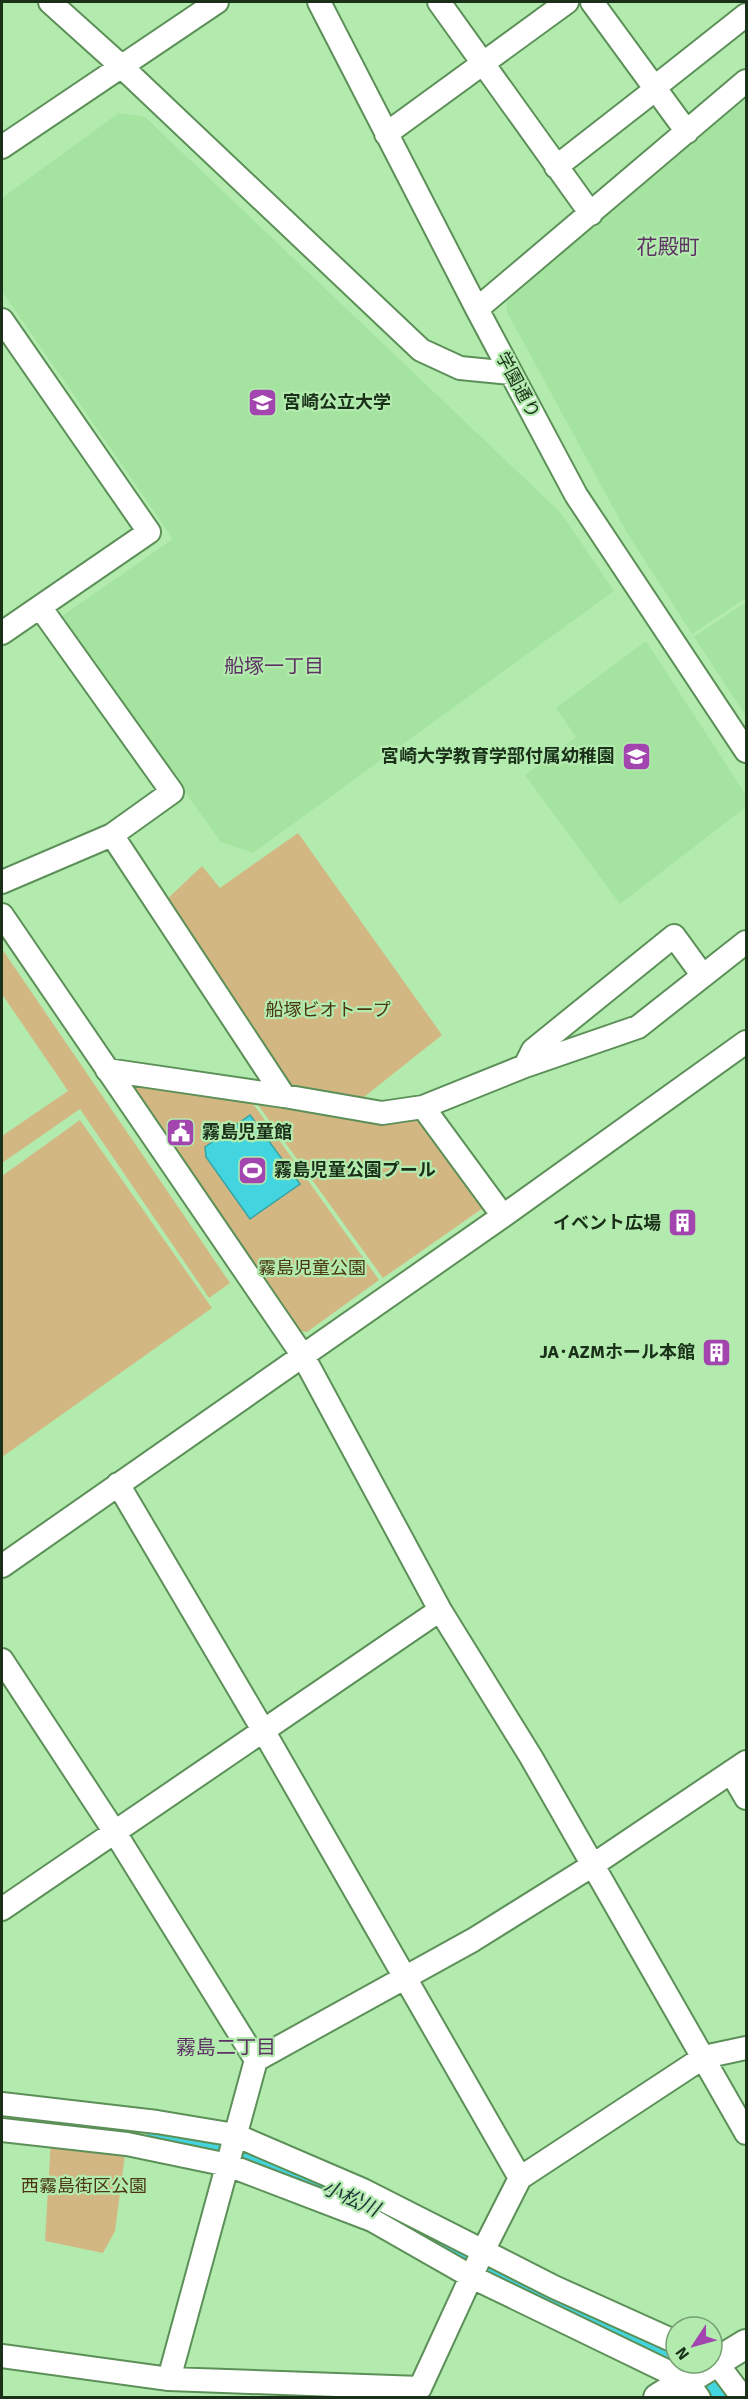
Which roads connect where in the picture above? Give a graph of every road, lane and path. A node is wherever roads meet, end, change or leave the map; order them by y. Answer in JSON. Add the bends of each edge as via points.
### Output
{"nodes":[{"id":1,"x":50,"y":2,"type":"edge"},
{"id":2,"x":217,"y":2,"type":"edge"},
{"id":3,"x":319,"y":2,"type":"edge"},
{"id":4,"x":439,"y":2,"type":"edge"},
{"id":5,"x":567,"y":2,"type":"edge"},
{"id":6,"x":592,"y":2,"type":"edge"},
{"id":7,"x":747,"y":15,"type":"edge"},
{"id":8,"x":483,"y":64,"type":"junction"},
{"id":9,"x":121,"y":66,"type":"junction"},
{"id":10,"x":747,"y":81,"type":"edge"},
{"id":11,"x":655,"y":88,"type":"junction"},
{"id":12,"x":687,"y":132,"type":"junction"},
{"id":13,"x":386,"y":134,"type":"junction"},
{"id":14,"x":2,"y":147,"type":"edge"},
{"id":15,"x":556,"y":167,"type":"junction"},
{"id":16,"x":591,"y":214,"type":"junction"},
{"id":17,"x":477,"y":309,"type":"junction"},
{"id":18,"x":2,"y":320,"type":"edge"},
{"id":19,"x":511,"y":373,"type":"junction"},
{"id":20,"x":40,"y":607,"type":"junction"},
{"id":21,"x":2,"y":633,"type":"edge"},
{"id":22,"x":747,"y":751,"type":"edge"},
{"id":23,"x":112,"y":835,"type":"junction"},
{"id":24,"x":2,"y":882,"type":"edge"},
{"id":25,"x":2,"y":915,"type":"edge"},
{"id":26,"x":747,"y":942,"type":"edge"},
{"id":27,"x":704,"y":976,"type":"junction"},
{"id":28,"x":747,"y":1042,"type":"edge"},
{"id":29,"x":525,"y":1066,"type":"junction"},
{"id":30,"x":107,"y":1070,"type":"junction"},
{"id":31,"x":284,"y":1096,"type":"junction"},
{"id":32,"x":423,"y":1107,"type":"junction"},
{"id":33,"x":502,"y":1216,"type":"junction"},
{"id":34,"x":303,"y":1356,"type":"junction"},
{"id":35,"x":118,"y":1484,"type":"junction"},
{"id":36,"x":2,"y":1566,"type":"edge"},
{"id":37,"x":440,"y":1610,"type":"junction"},
{"id":38,"x":2,"y":1660,"type":"edge"},
{"id":39,"x":263,"y":1730,"type":"junction"},
{"id":40,"x":739,"y":1767,"type":"edge"},
{"id":41,"x":747,"y":1798,"type":"edge"},
{"id":42,"x":114,"y":1831,"type":"junction"},
{"id":43,"x":593,"y":1865,"type":"junction"},
{"id":44,"x":2,"y":1909,"type":"edge"},
{"id":45,"x":405,"y":1977,"type":"junction"},
{"id":46,"x":747,"y":2048,"type":"edge"},
{"id":47,"x":704,"y":2057,"type":"junction"},
{"id":48,"x":256,"y":2060,"type":"junction"},
{"id":49,"x":2,"y":2104,"type":"edge"},
{"id":50,"x":2,"y":2130,"type":"edge"},
{"id":51,"x":747,"y":2133,"type":"edge"},
{"id":52,"x":235,"y":2135,"type":"junction"},
{"id":53,"x":228,"y":2165,"type":"junction"},
{"id":54,"x":520,"y":2178,"type":"junction"},
{"id":55,"x":483,"y":2252,"type":"junction"},
{"id":56,"x":472,"y":2277,"type":"junction"},
{"id":57,"x":664,"y":2337,"type":"edge"},
{"id":58,"x":747,"y":2344,"type":"edge"},
{"id":59,"x":2,"y":2356,"type":"edge"},
{"id":60,"x":724,"y":2356,"type":"edge"},
{"id":61,"x":703,"y":2375,"type":"edge"},
{"id":62,"x":724,"y":2375,"type":"edge"},
{"id":63,"x":169,"y":2379,"type":"junction"},
{"id":64,"x":693,"y":2389,"type":"edge"},
{"id":65,"x":424,"y":2393,"type":"edge"},
{"id":66,"x":183,"y":2397,"type":"edge"},
{"id":67,"x":658,"y":2397,"type":"edge"},
{"id":68,"x":743,"y":2397,"type":"edge"}],
"edges":[{"from":1,"to":9,"type":"street"},
{"from":2,"to":9,"type":"street"},
{"from":3,"to":13,"type":"street","name":"学園通り"},
{"from":4,"to":8,"type":"street"},
{"from":5,"to":8,"type":"street"},
{"from":6,"to":11,"type":"street"},
{"from":7,"to":11,"type":"street"},
{"from":8,"to":13,"type":"street"},
{"from":8,"to":15,"type":"street"},
{"from":9,"to":14,"type":"street"},
{"from":9,"to":19,"type":"street","via":[[421,350],[460,368]]},
{"from":10,"to":12,"type":"street"},
{"from":11,"to":12,"type":"street"},
{"from":11,"to":15,"type":"street"},
{"from":12,"to":16,"type":"street"},
{"from":13,"to":17,"type":"street","name":"学園通り"},
{"from":15,"to":16,"type":"street"},
{"from":16,"to":17,"type":"street"},
{"from":17,"to":19,"type":"street","name":"学園通り"},
{"from":18,"to":20,"type":"street","via":[[149,532]]},
{"from":19,"to":22,"type":"street","name":"学園通り","via":[[576,495]]},
{"from":20,"to":21,"type":"street"},
{"from":20,"to":23,"type":"street","via":[[172,792]]},
{"from":23,"to":24,"type":"street"},
{"from":23,"to":31,"type":"street"},
{"from":25,"to":30,"type":"street"},
{"from":26,"to":27,"type":"street"},
{"from":27,"to":29,"type":"street","via":[[638,1027]]},
{"from":27,"to":29,"type":"street","via":[[674,936],[533,1050]]},
{"from":28,"to":33,"type":"street"},
{"from":29,"to":32,"type":"street"},
{"from":30,"to":31,"type":"street"},
{"from":30,"to":34,"type":"street"},
{"from":31,"to":32,"type":"street","via":[[382,1113]]},
{"from":32,"to":33,"type":"street"},
{"from":33,"to":34,"type":"street"},
{"from":34,"to":35,"type":"street"},
{"from":34,"to":37,"type":"street"},
{"from":35,"to":36,"type":"street"},
{"from":35,"to":39,"type":"street"},
{"from":37,"to":39,"type":"street"},
{"from":37,"to":43,"type":"street"},
{"from":38,"to":42,"type":"street"},
{"from":39,"to":42,"type":"street"},
{"from":39,"to":45,"type":"street"},
{"from":40,"to":41,"type":"street"},
{"from":40,"to":43,"type":"street"},
{"from":42,"to":44,"type":"street"},
{"from":42,"to":48,"type":"street"},
{"from":43,"to":45,"type":"street","via":[[473,1940]]},
{"from":43,"to":47,"type":"street"},
{"from":45,"to":48,"type":"street"},
{"from":45,"to":54,"type":"street"},
{"from":46,"to":47,"type":"street"},
{"from":47,"to":51,"type":"street"},
{"from":47,"to":54,"type":"street"},
{"from":48,"to":52,"type":"street"},
{"from":49,"to":52,"type":"street"},
{"from":50,"to":53,"type":"street","via":[[127,2144]]},
{"from":52,"to":53,"type":"street"},
{"from":52,"to":55,"type":"street","via":[[363,2190]]},
{"from":53,"to":56,"type":"street","via":[[372,2220]]},
{"from":53,"to":63,"type":"street"},
{"from":54,"to":55,"type":"street"},
{"from":55,"to":56,"type":"street"},
{"from":55,"to":57,"type":"street"},
{"from":56,"to":64,"type":"street"},
{"from":56,"to":65,"type":"street"},
{"from":58,"to":60,"type":"main road"},
{"from":59,"to":63,"type":"street"},
{"from":61,"to":64,"type":"main road"},
{"from":62,"to":68,"type":"street"},
{"from":63,"to":65,"type":"street"},
{"from":63,"to":66,"type":"street"},
{"from":64,"to":67,"type":"main road"}]}
